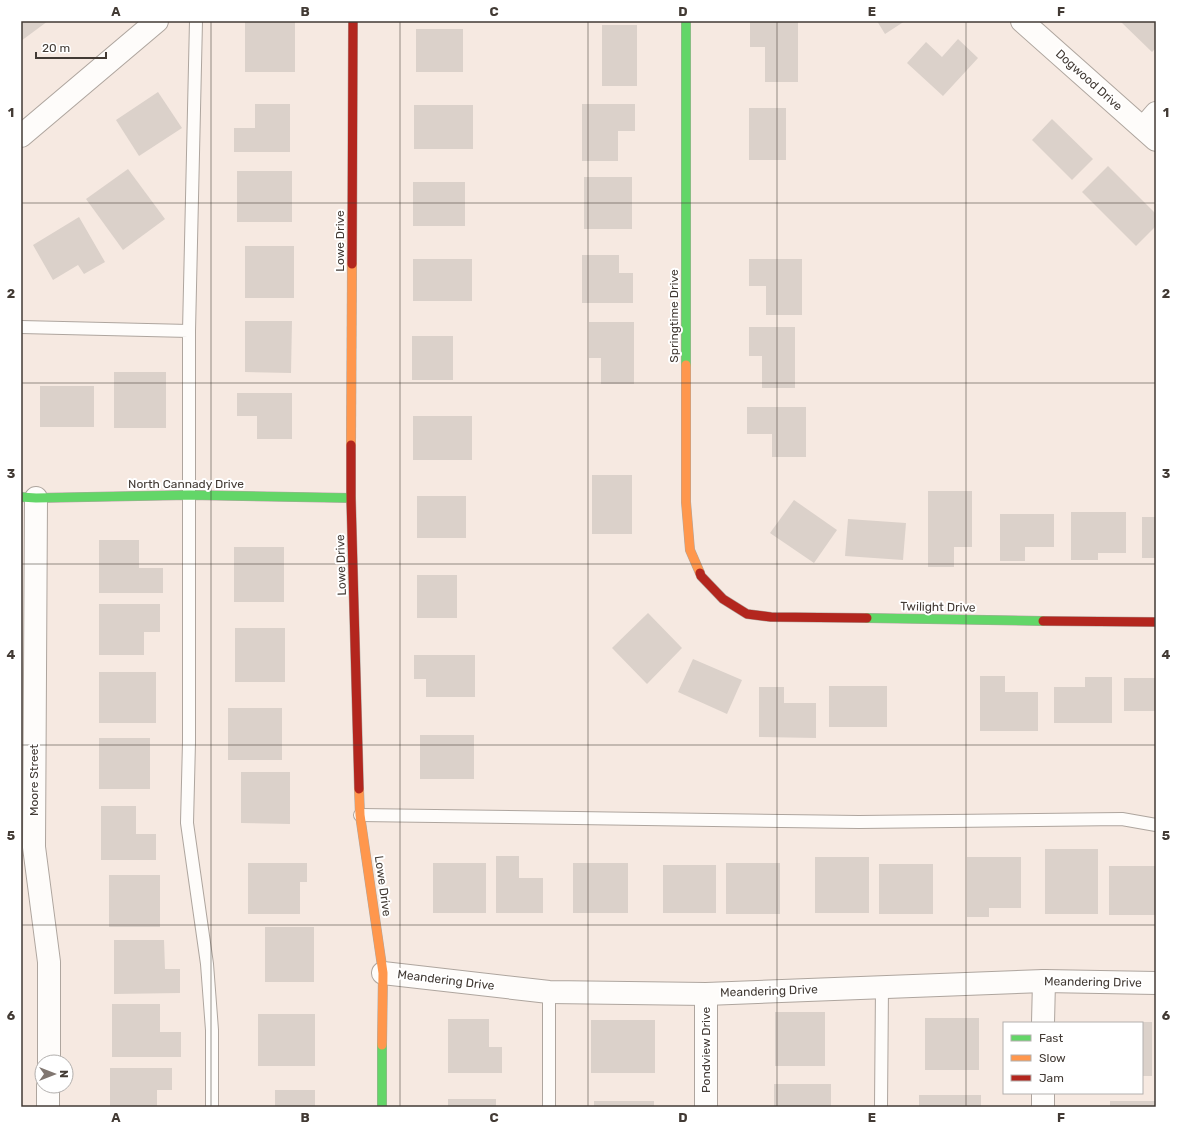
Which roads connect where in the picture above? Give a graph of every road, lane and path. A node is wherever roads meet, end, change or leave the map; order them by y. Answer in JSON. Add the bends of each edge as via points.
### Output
{"nodes":[{"id":1,"x":157,"y":21,"type":"edge"},
{"id":2,"x":196,"y":21,"type":"edge"},
{"id":3,"x":353,"y":21,"type":"edge"},
{"id":4,"x":686,"y":21,"type":"edge"},
{"id":5,"x":1022,"y":21,"type":"edge"},
{"id":6,"x":1152,"y":127,"type":"edge"},
{"id":7,"x":21,"y":136,"type":"edge"},
{"id":8,"x":21,"y":326,"type":"edge"},
{"id":9,"x":188,"y":331,"type":"junction"},
{"id":10,"x":189,"y":495,"type":"junction"},
{"id":11,"x":28,"y":498,"type":"edge"},
{"id":12,"x":352,"y":498,"type":"junction"},
{"id":13,"x":723,"y":599,"type":"joint"},
{"id":14,"x":1156,"y":622,"type":"edge"},
{"id":15,"x":360,"y":815,"type":"junction"},
{"id":16,"x":1156,"y":825,"type":"edge"},
{"id":17,"x":383,"y":973,"type":"junction"},
{"id":18,"x":1044,"y":980,"type":"junction"},
{"id":19,"x":1156,"y":983,"type":"edge"},
{"id":20,"x":882,"y":987,"type":"junction"},
{"id":21,"x":549,"y":992,"type":"junction"},
{"id":22,"x":706,"y":994,"type":"junction"},
{"id":23,"x":1043,"y":1022,"type":"edge"},
{"id":24,"x":48,"y":1054,"type":"edge"},
{"id":25,"x":48,"y":1094,"type":"edge"},
{"id":26,"x":1043,"y":1094,"type":"edge"},
{"id":27,"x":48,"y":1107,"type":"edge"},
{"id":28,"x":212,"y":1107,"type":"edge"},
{"id":29,"x":382,"y":1107,"type":"edge"},
{"id":30,"x":549,"y":1107,"type":"edge"},
{"id":31,"x":706,"y":1107,"type":"edge"},
{"id":32,"x":881,"y":1107,"type":"edge"},
{"id":33,"x":1042,"y":1107,"type":"edge"}],
"edges":[{"from":1,"to":7,"type":"street"},
{"from":2,"to":9,"type":"lane"},
{"from":3,"to":12,"type":"street","name":"Lowe Drive"},
{"from":4,"to":13,"type":"street","name":"Springtime Drive","via":[[686,502],[690,550],[701,576]]},
{"from":5,"to":6,"type":"street","name":"Dogwood Drive"},
{"from":8,"to":9,"type":"lane"},
{"from":9,"to":10,"type":"lane"},
{"from":10,"to":11,"type":"street","name":"North Cannady Drive"},
{"from":10,"to":12,"type":"street","name":"North Cannady Drive"},
{"from":10,"to":28,"type":"lane","via":[[187,823],[208,964],[212,1030]]},
{"from":11,"to":24,"type":"street","name":"Moore Street","via":[[34,848],[49,962]]},
{"from":12,"to":15,"type":"street","name":"Lowe Drive"},
{"from":13,"to":14,"type":"street","name":"Twilight Drive","via":[[747,614],[771,617]]},
{"from":15,"to":16,"type":"lane","via":[[858,822],[1122,819]]},
{"from":15,"to":17,"type":"street","name":"Lowe Drive"},
{"from":17,"to":21,"type":"street","name":"Meandering Drive"},
{"from":17,"to":29,"type":"street","name":"Lowe Drive"},
{"from":18,"to":19,"type":"street","name":"Meandering Drive"},
{"from":18,"to":20,"type":"street","name":"Meandering Drive"},
{"from":18,"to":23,"type":"street"},
{"from":20,"to":22,"type":"street","name":"Meandering Drive"},
{"from":20,"to":32,"type":"lane"},
{"from":21,"to":22,"type":"street","name":"Meandering Drive"},
{"from":21,"to":30,"type":"lane"},
{"from":22,"to":31,"type":"street","name":"Pondview Drive"},
{"from":25,"to":27,"type":"street"},
{"from":26,"to":33,"type":"street"}]}
